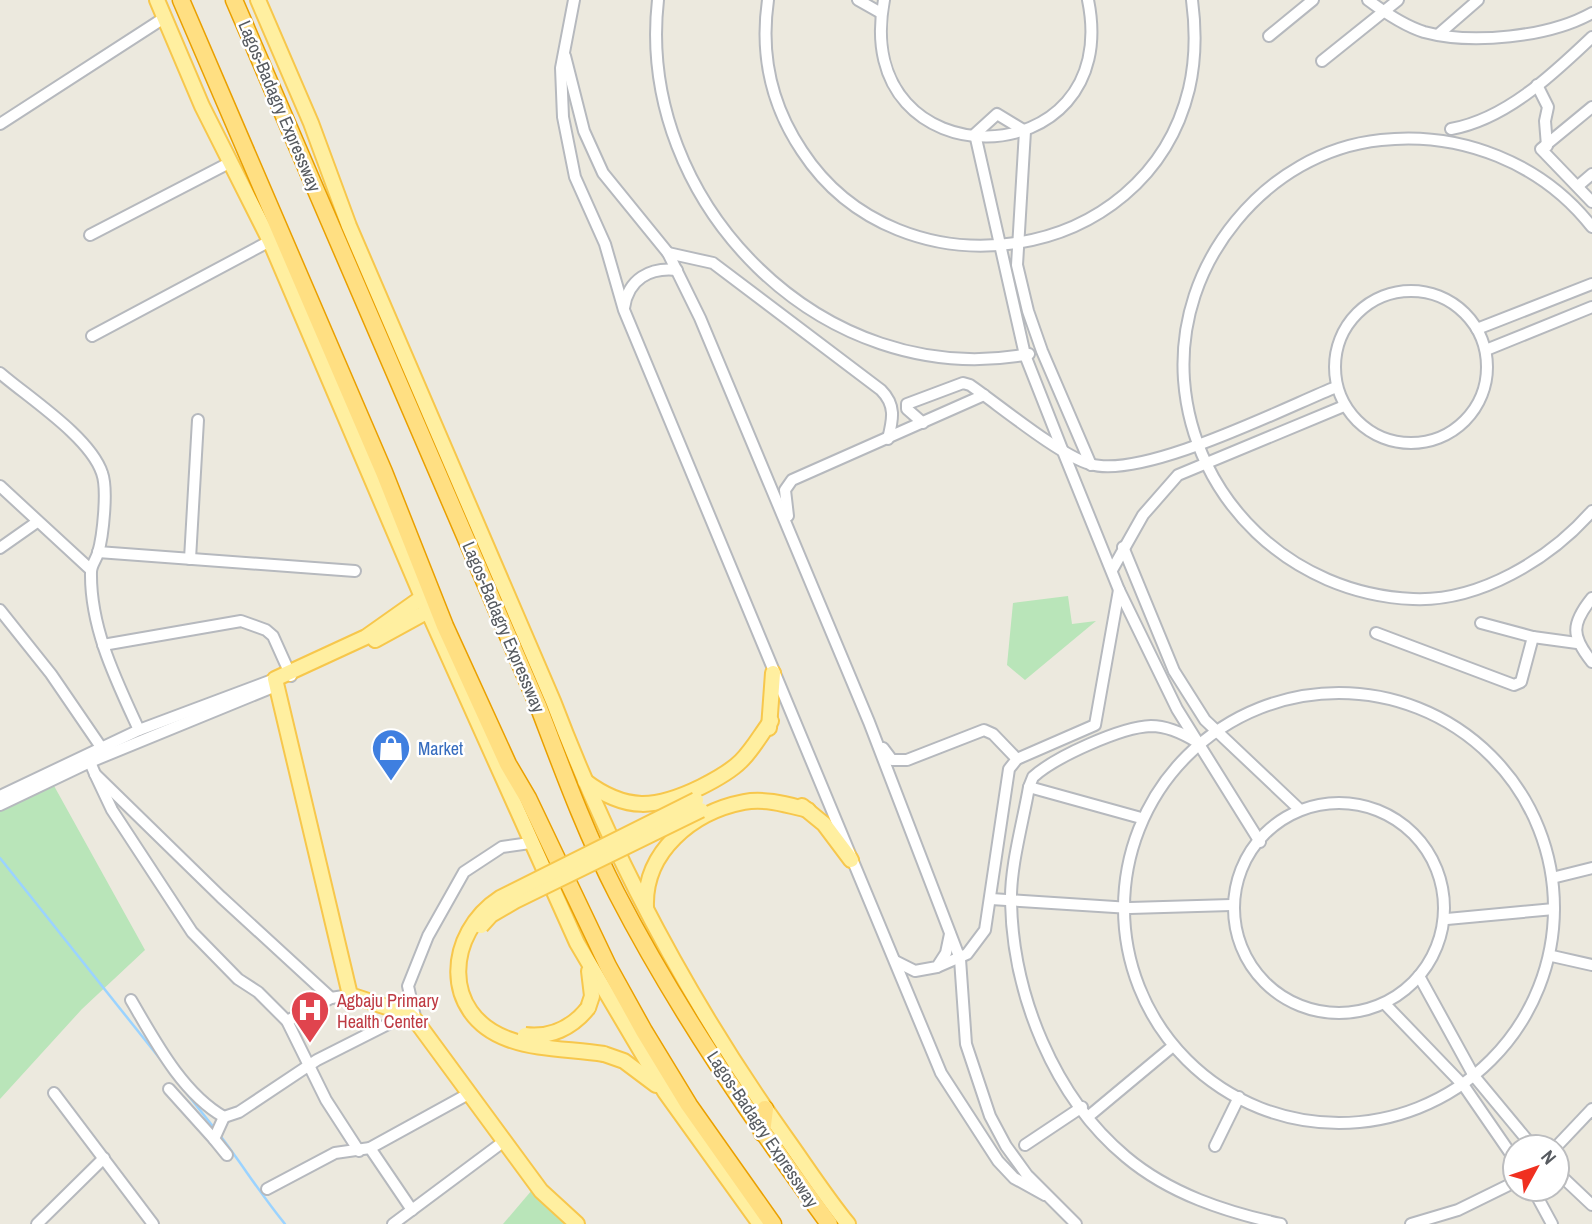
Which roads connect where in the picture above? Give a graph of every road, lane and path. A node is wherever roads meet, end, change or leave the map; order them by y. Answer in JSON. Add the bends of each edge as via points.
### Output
{"nodes":[{"id":1,"x":158,"y":0,"type":"edge"},
{"id":2,"x":181,"y":0,"type":"edge"},
{"id":3,"x":234,"y":0,"type":"edge"},
{"id":4,"x":258,"y":0,"type":"edge"},
{"id":5,"x":574,"y":0,"type":"edge"},
{"id":6,"x":658,"y":0,"type":"edge"},
{"id":7,"x":768,"y":0,"type":"edge"},
{"id":8,"x":858,"y":0,"type":"edge"},
{"id":9,"x":884,"y":0,"type":"edge"},
{"id":10,"x":1087,"y":0,"type":"edge"},
{"id":11,"x":1192,"y":0,"type":"edge"},
{"id":12,"x":1312,"y":0,"type":"edge"},
{"id":13,"x":1368,"y":0,"type":"edge"},
{"id":14,"x":1398,"y":0,"type":"edge"},
{"id":15,"x":1478,"y":0,"type":"edge"},
{"id":16,"x":1384,"y":12,"type":"junction"},
{"id":17,"x":881,"y":13,"type":"junction"},
{"id":18,"x":1592,"y":13,"type":"edge"},
{"id":19,"x":164,"y":18,"type":"junction"},
{"id":20,"x":1440,"y":33,"type":"junction"},
{"id":21,"x":1269,"y":36,"type":"dead end"},
{"id":22,"x":1592,"y":37,"type":"edge"},
{"id":23,"x":564,"y":50,"type":"junction"},
{"id":24,"x":1322,"y":61,"type":"dead end"},
{"id":25,"x":1536,"y":85,"type":"junction"},
{"id":26,"x":1592,"y":107,"type":"edge"},
{"id":27,"x":0,"y":124,"type":"edge"},
{"id":28,"x":1451,"y":129,"type":"dead end"},
{"id":29,"x":1025,"y":131,"type":"junction"},
{"id":30,"x":976,"y":138,"type":"junction"},
{"id":31,"x":1547,"y":146,"type":"junction"},
{"id":32,"x":229,"y":163,"type":"junction"},
{"id":33,"x":1592,"y":174,"type":"edge"},
{"id":34,"x":1577,"y":186,"type":"junction"},
{"id":35,"x":1592,"y":202,"type":"edge"},
{"id":36,"x":1592,"y":227,"type":"edge"},
{"id":37,"x":90,"y":235,"type":"dead end"},
{"id":38,"x":270,"y":241,"type":"junction"},
{"id":39,"x":1020,"y":244,"type":"junction"},
{"id":40,"x":999,"y":248,"type":"junction"},
{"id":41,"x":668,"y":253,"type":"junction"},
{"id":42,"x":677,"y":270,"type":"junction"},
{"id":43,"x":1592,"y":284,"type":"edge"},
{"id":44,"x":1592,"y":307,"type":"edge"},
{"id":45,"x":624,"y":310,"type":"junction"},
{"id":46,"x":1477,"y":329,"type":"junction"},
{"id":47,"x":92,"y":336,"type":"dead end"},
{"id":48,"x":1486,"y":350,"type":"junction"},
{"id":49,"x":1042,"y":351,"type":"junction"},
{"id":50,"x":1024,"y":355,"type":"junction"},
{"id":51,"x":0,"y":373,"type":"edge"},
{"id":52,"x":1336,"y":387,"type":"junction"},
{"id":53,"x":984,"y":395,"type":"junction"},
{"id":54,"x":1344,"y":406,"type":"junction"},
{"id":55,"x":198,"y":420,"type":"dead end"},
{"id":56,"x":923,"y":423,"type":"junction"},
{"id":57,"x":888,"y":439,"type":"junction"},
{"id":58,"x":1197,"y":445,"type":"junction"},
{"id":59,"x":1062,"y":449,"type":"junction"},
{"id":60,"x":1204,"y":462,"type":"junction"},
{"id":61,"x":1091,"y":465,"type":"junction"},
{"id":62,"x":0,"y":486,"type":"edge"},
{"id":63,"x":1592,"y":511,"type":"edge"},
{"id":64,"x":37,"y":522,"type":"junction"},
{"id":65,"x":791,"y":536,"type":"junction"},
{"id":66,"x":1123,"y":547,"type":"junction"},
{"id":67,"x":0,"y":548,"type":"edge"},
{"id":68,"x":98,"y":552,"type":"junction"},
{"id":69,"x":190,"y":559,"type":"junction"},
{"id":70,"x":90,"y":569,"type":"junction"},
{"id":71,"x":1112,"y":570,"type":"junction"},
{"id":72,"x":355,"y":571,"type":"dead end"},
{"id":73,"x":1119,"y":590,"type":"junction"},
{"id":74,"x":424,"y":596,"type":"junction"},
{"id":75,"x":1592,"y":598,"type":"edge"},
{"id":76,"x":0,"y":610,"type":"edge"},
{"id":77,"x":428,"y":611,"type":"junction"},
{"id":78,"x":1481,"y":623,"type":"dead end"},
{"id":79,"x":1376,"y":633,"type":"dead end"},
{"id":80,"x":1533,"y":637,"type":"junction"},
{"id":81,"x":1577,"y":642,"type":"junction"},
{"id":82,"x":103,"y":645,"type":"junction"},
{"id":83,"x":1592,"y":662,"type":"edge"},
{"id":84,"x":773,"y":673,"type":"junction"},
{"id":85,"x":291,"y":676,"type":"junction"},
{"id":86,"x":277,"y":682,"type":"junction"},
{"id":87,"x":771,"y":722,"type":"junction"},
{"id":88,"x":869,"y":722,"type":"junction"},
{"id":89,"x":1218,"y":730,"type":"junction"},
{"id":90,"x":146,"y":731,"type":"junction"},
{"id":91,"x":1200,"y":744,"type":"junction"},
{"id":92,"x":103,"y":752,"type":"junction"},
{"id":93,"x":1017,"y":759,"type":"junction"},
{"id":94,"x":90,"y":762,"type":"junction"},
{"id":95,"x":95,"y":775,"type":"junction"},
{"id":96,"x":583,"y":780,"type":"junction"},
{"id":97,"x":1029,"y":786,"type":"junction"},
{"id":98,"x":0,"y":796,"type":"edge"},
{"id":99,"x":0,"y":805,"type":"edge"},
{"id":100,"x":699,"y":805,"type":"junction"},
{"id":101,"x":1298,"y":808,"type":"junction"},
{"id":102,"x":808,"y":810,"type":"junction"},
{"id":103,"x":1141,"y":818,"type":"junction"},
{"id":104,"x":1259,"y":842,"type":"junction"},
{"id":105,"x":530,"y":843,"type":"junction"},
{"id":106,"x":851,"y":860,"type":"junction"},
{"id":107,"x":1592,"y":868,"type":"edge"},
{"id":108,"x":1552,"y":878,"type":"junction"},
{"id":109,"x":991,"y":899,"type":"junction"},
{"id":110,"x":1011,"y":901,"type":"junction"},
{"id":111,"x":1231,"y":905,"type":"junction"},
{"id":112,"x":1121,"y":907,"type":"junction"},
{"id":113,"x":1554,"y":909,"type":"junction"},
{"id":114,"x":647,"y":913,"type":"junction"},
{"id":115,"x":1447,"y":919,"type":"junction"},
{"id":116,"x":950,"y":934,"type":"junction"},
{"id":117,"x":1552,"y":956,"type":"junction"},
{"id":118,"x":893,"y":959,"type":"junction"},
{"id":119,"x":960,"y":959,"type":"junction"},
{"id":120,"x":587,"y":963,"type":"junction"},
{"id":121,"x":1592,"y":965,"type":"edge"},
{"id":122,"x":937,"y":967,"type":"junction"},
{"id":123,"x":1419,"y":976,"type":"junction"},
{"id":124,"x":349,"y":995,"type":"junction"},
{"id":125,"x":331,"y":998,"type":"junction"},
{"id":126,"x":131,"y":1000,"type":"dead end"},
{"id":127,"x":1385,"y":1004,"type":"junction"},
{"id":128,"x":412,"y":1018,"type":"junction"},
{"id":129,"x":287,"y":1021,"type":"junction"},
{"id":130,"x":1172,"y":1046,"type":"junction"},
{"id":131,"x":309,"y":1068,"type":"junction"},
{"id":132,"x":1474,"y":1076,"type":"junction"},
{"id":133,"x":1464,"y":1086,"type":"junction"},
{"id":134,"x":169,"y":1088,"type":"dead end"},
{"id":135,"x":54,"y":1093,"type":"dead end"},
{"id":136,"x":470,"y":1093,"type":"junction"},
{"id":137,"x":665,"y":1093,"type":"junction"},
{"id":138,"x":1239,"y":1097,"type":"junction"},
{"id":139,"x":1082,"y":1107,"type":"junction"},
{"id":140,"x":765,"y":1109,"type":"junction"},
{"id":141,"x":1592,"y":1109,"type":"edge"},
{"id":142,"x":1089,"y":1116,"type":"junction"},
{"id":143,"x":218,"y":1129,"type":"junction"},
{"id":144,"x":762,"y":1133,"type":"junction"},
{"id":145,"x":1521,"y":1133,"type":"edge"},
{"id":146,"x":1569,"y":1133,"type":"edge"},
{"id":147,"x":1501,"y":1140,"type":"edge"},
{"id":148,"x":503,"y":1142,"type":"junction"},
{"id":149,"x":1025,"y":1145,"type":"dead end"},
{"id":150,"x":1215,"y":1146,"type":"dead end"},
{"id":151,"x":365,"y":1150,"type":"junction"},
{"id":152,"x":227,"y":1155,"type":"dead end"},
{"id":153,"x":104,"y":1158,"type":"junction"},
{"id":154,"x":1571,"y":1185,"type":"edge"},
{"id":155,"x":1501,"y":1188,"type":"edge"},
{"id":156,"x":267,"y":1189,"type":"dead end"},
{"id":157,"x":1045,"y":1195,"type":"junction"},
{"id":158,"x":1541,"y":1203,"type":"edge"},
{"id":159,"x":1592,"y":1205,"type":"edge"},
{"id":160,"x":412,"y":1210,"type":"junction"},
{"id":161,"x":37,"y":1224,"type":"edge"},
{"id":162,"x":153,"y":1224,"type":"edge"},
{"id":163,"x":393,"y":1224,"type":"edge"},
{"id":164,"x":577,"y":1224,"type":"edge"},
{"id":165,"x":760,"y":1224,"type":"edge"},
{"id":166,"x":773,"y":1224,"type":"edge"},
{"id":167,"x":829,"y":1224,"type":"edge"},
{"id":168,"x":848,"y":1224,"type":"edge"},
{"id":169,"x":1076,"y":1224,"type":"edge"},
{"id":170,"x":1281,"y":1224,"type":"edge"},
{"id":171,"x":1411,"y":1224,"type":"edge"},
{"id":172,"x":1552,"y":1224,"type":"edge"}],
"edges":[{"from":1,"to":19,"type":"main road"},
{"from":2,"to":166,"type":"highway","via":[[384,472],[445,626],[508,764],[644,1031]]},
{"from":3,"to":144,"type":"highway","name":"Lagos-Badagry Expressway","via":[[617,895]]},
{"from":4,"to":96,"type":"main road","name":"Lagos-Badagry Expressway","via":[[312,124],[349,226],[554,701]]},
{"from":5,"to":23,"type":"street"},
{"from":6,"to":50,"type":"street","via":[[657,59],[666,117],[683,163],[708,209],[770,281],[856,334],[897,347],[960,357]]},
{"from":7,"to":40,"type":"street","via":[[766,59],[772,89],[796,143],[819,174],[851,204],[893,229],[939,244]]},
{"from":8,"to":17,"type":"street"},
{"from":9,"to":17,"type":"street"},
{"from":10,"to":29,"type":"street","via":[[1091,47],[1080,82],[1046,120]]},
{"from":11,"to":39,"type":"street","via":[[1194,65],[1185,103],[1164,147],[1131,188],[1100,211],[1081,223]]},
{"from":12,"to":21,"type":"street"},
{"from":13,"to":16,"type":"street"},
{"from":14,"to":16,"type":"street"},
{"from":15,"to":20,"type":"street"},
{"from":16,"to":20,"type":"street","via":[[1424,32]]},
{"from":16,"to":24,"type":"street"},
{"from":17,"to":30,"type":"street","via":[[879,45],[892,83],[905,101],[943,128]]},
{"from":18,"to":20,"type":"street","via":[[1531,35]]},
{"from":19,"to":27,"type":"street"},
{"from":19,"to":32,"type":"main road"},
{"from":22,"to":25,"type":"street"},
{"from":23,"to":41,"type":"street","via":[[584,131],[603,173]]},
{"from":23,"to":45,"type":"street","via":[[563,117],[575,177],[605,244]]},
{"from":25,"to":28,"type":"street","via":[[1507,108]]},
{"from":25,"to":31,"type":"street","via":[[1548,107]]},
{"from":26,"to":31,"type":"street"},
{"from":29,"to":30,"type":"street"},
{"from":29,"to":30,"type":"street","via":[[997,114],[978,128]]},
{"from":29,"to":39,"type":"street"},
{"from":30,"to":40,"type":"street"},
{"from":31,"to":34,"type":"street","via":[[1542,153]]},
{"from":32,"to":37,"type":"street"},
{"from":32,"to":38,"type":"main road"},
{"from":33,"to":34,"type":"street"},
{"from":34,"to":35,"type":"street"},
{"from":36,"to":58,"type":"street","via":[[1568,200],[1524,168],[1463,144],[1400,137],[1362,142],[1293,170],[1254,199],[1225,235],[1193,296],[1183,366]]},
{"from":38,"to":47,"type":"street"},
{"from":38,"to":74,"type":"main road"},
{"from":39,"to":40,"type":"street"},
{"from":39,"to":49,"type":"street","via":[[1017,265]]},
{"from":40,"to":50,"type":"street"},
{"from":41,"to":42,"type":"street"},
{"from":41,"to":57,"type":"street","via":[[713,263],[881,390],[893,413]]},
{"from":42,"to":45,"type":"street","via":[[657,269],[642,276],[628,293]]},
{"from":42,"to":65,"type":"street"},
{"from":43,"to":46,"type":"street"},
{"from":44,"to":48,"type":"street"},
{"from":45,"to":84,"type":"street"},
{"from":46,"to":48,"type":"street"},
{"from":46,"to":52,"type":"street","via":[[1461,310],[1427,293],[1404,291],[1381,297],[1359,311],[1341,336],[1334,368]]},
{"from":48,"to":54,"type":"street","via":[[1485,386],[1479,403],[1470,417],[1437,440],[1413,444],[1384,439],[1359,425]]},
{"from":49,"to":50,"type":"street"},
{"from":49,"to":61,"type":"street"},
{"from":50,"to":59,"type":"street"},
{"from":51,"to":68,"type":"street","via":[[95,459],[105,489]]},
{"from":52,"to":54,"type":"street"},
{"from":52,"to":58,"type":"street"},
{"from":53,"to":56,"type":"street"},
{"from":53,"to":56,"type":"street","via":[[963,383],[907,404]]},
{"from":53,"to":59,"type":"street"},
{"from":54,"to":60,"type":"street"},
{"from":55,"to":69,"type":"street"},
{"from":56,"to":57,"type":"street"},
{"from":57,"to":65,"type":"street","via":[[792,480],[784,496]]},
{"from":58,"to":60,"type":"street"},
{"from":58,"to":61,"type":"street","via":[[1146,463]]},
{"from":59,"to":61,"type":"street"},
{"from":59,"to":71,"type":"street"},
{"from":60,"to":63,"type":"street","via":[[1238,515],[1281,555],[1321,578],[1384,596],[1440,597],[1503,578],[1542,555]]},
{"from":60,"to":66,"type":"street","via":[[1187,469],[1163,491]]},
{"from":62,"to":64,"type":"street"},
{"from":64,"to":67,"type":"street"},
{"from":64,"to":70,"type":"street"},
{"from":65,"to":88,"type":"street"},
{"from":66,"to":71,"type":"street"},
{"from":66,"to":89,"type":"street","via":[[1174,671],[1205,720]]},
{"from":68,"to":69,"type":"street"},
{"from":68,"to":70,"type":"street"},
{"from":69,"to":72,"type":"street"},
{"from":70,"to":82,"type":"street"},
{"from":71,"to":73,"type":"street"},
{"from":73,"to":91,"type":"street","via":[[1177,709]]},
{"from":73,"to":93,"type":"street","via":[[1095,725]]},
{"from":74,"to":77,"type":"main road"},
{"from":74,"to":85,"type":"main road","via":[[366,637]]},
{"from":75,"to":81,"type":"street","via":[[1576,619]]},
{"from":76,"to":92,"type":"street","via":[[51,674]]},
{"from":77,"to":85,"type":"main road","via":[[348,654]]},
{"from":77,"to":105,"type":"main road"},
{"from":78,"to":80,"type":"street"},
{"from":79,"to":80,"type":"street","via":[[1514,685],[1521,682]]},
{"from":80,"to":81,"type":"street"},
{"from":81,"to":83,"type":"street"},
{"from":82,"to":85,"type":"street","via":[[242,621],[273,636]]},
{"from":82,"to":90,"type":"street"},
{"from":84,"to":87,"type":"main road"},
{"from":84,"to":106,"type":"street"},
{"from":85,"to":86,"type":"main road"},
{"from":86,"to":90,"type":"street"},
{"from":86,"to":124,"type":"main road"},
{"from":87,"to":96,"type":"main road","via":[[734,768],[678,798],[628,804],[605,796]]},
{"from":87,"to":100,"type":"main road","via":[[762,748],[748,767]]},
{"from":88,"to":93,"type":"street","via":[[888,756],[898,761],[984,730]]},
{"from":88,"to":116,"type":"street"},
{"from":89,"to":91,"type":"street"},
{"from":89,"to":101,"type":"street"},
{"from":89,"to":108,"type":"street","via":[[1284,700],[1324,694],[1364,695],[1440,719],[1474,741],[1503,769],[1542,839]]},
{"from":90,"to":92,"type":"street"},
{"from":91,"to":97,"type":"street","via":[[1149,726],[1101,738],[1039,772]]},
{"from":91,"to":103,"type":"street"},
{"from":91,"to":104,"type":"street"},
{"from":92,"to":94,"type":"street"},
{"from":92,"to":98,"type":"street"},
{"from":93,"to":109,"type":"street","via":[[1007,775]]},
{"from":94,"to":95,"type":"street"},
{"from":94,"to":99,"type":"street"},
{"from":95,"to":125,"type":"street"},
{"from":95,"to":129,"type":"street","via":[[112,810],[192,932]]},
{"from":96,"to":114,"type":"main road","name":"Lagos-Badagry Expressway"},
{"from":97,"to":103,"type":"street"},
{"from":97,"to":110,"type":"street"},
{"from":100,"to":102,"type":"main road","via":[[758,792],[781,796]]},
{"from":100,"to":120,"type":"main road","bridge":true,"via":[[491,915],[468,952],[466,974],[474,1001],[492,1021],[521,1034],[547,1035],[565,1028],[588,1008],[592,996]]},
{"from":100,"to":137,"type":"main road","bridge":true,"via":[[500,898],[476,916],[464,936],[457,975],[467,1005],[500,1036],[604,1054],[632,1066]]},
{"from":101,"to":104,"type":"street"},
{"from":101,"to":115,"type":"street","via":[[1328,801],[1359,803],[1389,813],[1414,832],[1432,858],[1443,887]]},
{"from":102,"to":106,"type":"main road"},
{"from":102,"to":114,"type":"main road","via":[[746,802],[688,827],[653,865]]},
{"from":103,"to":112,"type":"street","via":[[1126,867]]},
{"from":104,"to":111,"type":"street","via":[[1236,874]]},
{"from":105,"to":120,"type":"main road"},
{"from":105,"to":128,"type":"street","via":[[502,847],[464,872],[428,936],[408,986]]},
{"from":106,"to":118,"type":"street"},
{"from":107,"to":108,"type":"street"},
{"from":108,"to":113,"type":"street"},
{"from":109,"to":110,"type":"street"},
{"from":109,"to":119,"type":"street","via":[[985,930]]},
{"from":110,"to":112,"type":"street"},
{"from":110,"to":139,"type":"street","via":[[1018,965],[1032,1019],[1055,1068]]},
{"from":111,"to":112,"type":"street"},
{"from":111,"to":127,"type":"street","via":[[1240,948],[1264,984],[1283,998],[1301,1007],[1343,1014]]},
{"from":112,"to":130,"type":"street","via":[[1138,981]]},
{"from":113,"to":115,"type":"street"},
{"from":113,"to":117,"type":"street"},
{"from":114,"to":140,"type":"main road","name":"Lagos-Badagry Expressway","via":[[716,1037]]},
{"from":115,"to":123,"type":"street"},
{"from":116,"to":119,"type":"street"},
{"from":116,"to":122,"type":"street"},
{"from":117,"to":121,"type":"street"},
{"from":117,"to":132,"type":"street","via":[[1526,1016],[1505,1047]]},
{"from":118,"to":122,"type":"street","via":[[910,970]]},
{"from":118,"to":157,"type":"street","via":[[941,1073],[977,1133],[1014,1178]]},
{"from":119,"to":122,"type":"street"},
{"from":119,"to":157,"type":"street","via":[[966,1044],[977,1085],[1006,1146]]},
{"from":120,"to":137,"type":"main road"},
{"from":123,"to":127,"type":"street"},
{"from":123,"to":132,"type":"street"},
{"from":124,"to":125,"type":"street"},
{"from":124,"to":128,"type":"main road"},
{"from":125,"to":129,"type":"street"},
{"from":126,"to":143,"type":"street"},
{"from":127,"to":133,"type":"street"},
{"from":128,"to":131,"type":"street","via":[[322,1057]]},
{"from":128,"to":136,"type":"main road"},
{"from":129,"to":131,"type":"street"},
{"from":130,"to":138,"type":"street"},
{"from":130,"to":142,"type":"street"},
{"from":131,"to":143,"type":"street"},
{"from":131,"to":151,"type":"street","via":[[343,1130]]},
{"from":132,"to":133,"type":"street"},
{"from":132,"to":145,"type":"street"},
{"from":133,"to":138,"type":"street","via":[[1405,1113],[1372,1121],[1321,1124],[1270,1111]]},
{"from":133,"to":147,"type":"street"},
{"from":134,"to":143,"type":"street"},
{"from":135,"to":153,"type":"street"},
{"from":136,"to":148,"type":"main road"},
{"from":136,"to":151,"type":"street"},
{"from":137,"to":165,"type":"main road"},
{"from":138,"to":150,"type":"street"},
{"from":139,"to":142,"type":"street"},
{"from":139,"to":149,"type":"street"},
{"from":140,"to":144,"type":"highway"},
{"from":140,"to":168,"type":"main road","name":"Lagos-Badagry Expressway"},
{"from":141,"to":146,"type":"street"},
{"from":142,"to":170,"type":"street","via":[[1126,1157],[1166,1185],[1208,1204]]},
{"from":143,"to":152,"type":"street"},
{"from":144,"to":167,"type":"highway","name":"Lagos-Badagry Expressway"},
{"from":148,"to":160,"type":"street"},
{"from":148,"to":164,"type":"main road","via":[[541,1191]]},
{"from":151,"to":156,"type":"street","via":[[335,1153]]},
{"from":151,"to":160,"type":"street"},
{"from":153,"to":161,"type":"street"},
{"from":153,"to":162,"type":"street"},
{"from":154,"to":159,"type":"street"},
{"from":155,"to":171,"type":"street","via":[[1458,1210]]},
{"from":157,"to":169,"type":"street"},
{"from":158,"to":172,"type":"street"},
{"from":160,"to":163,"type":"street"}]}
